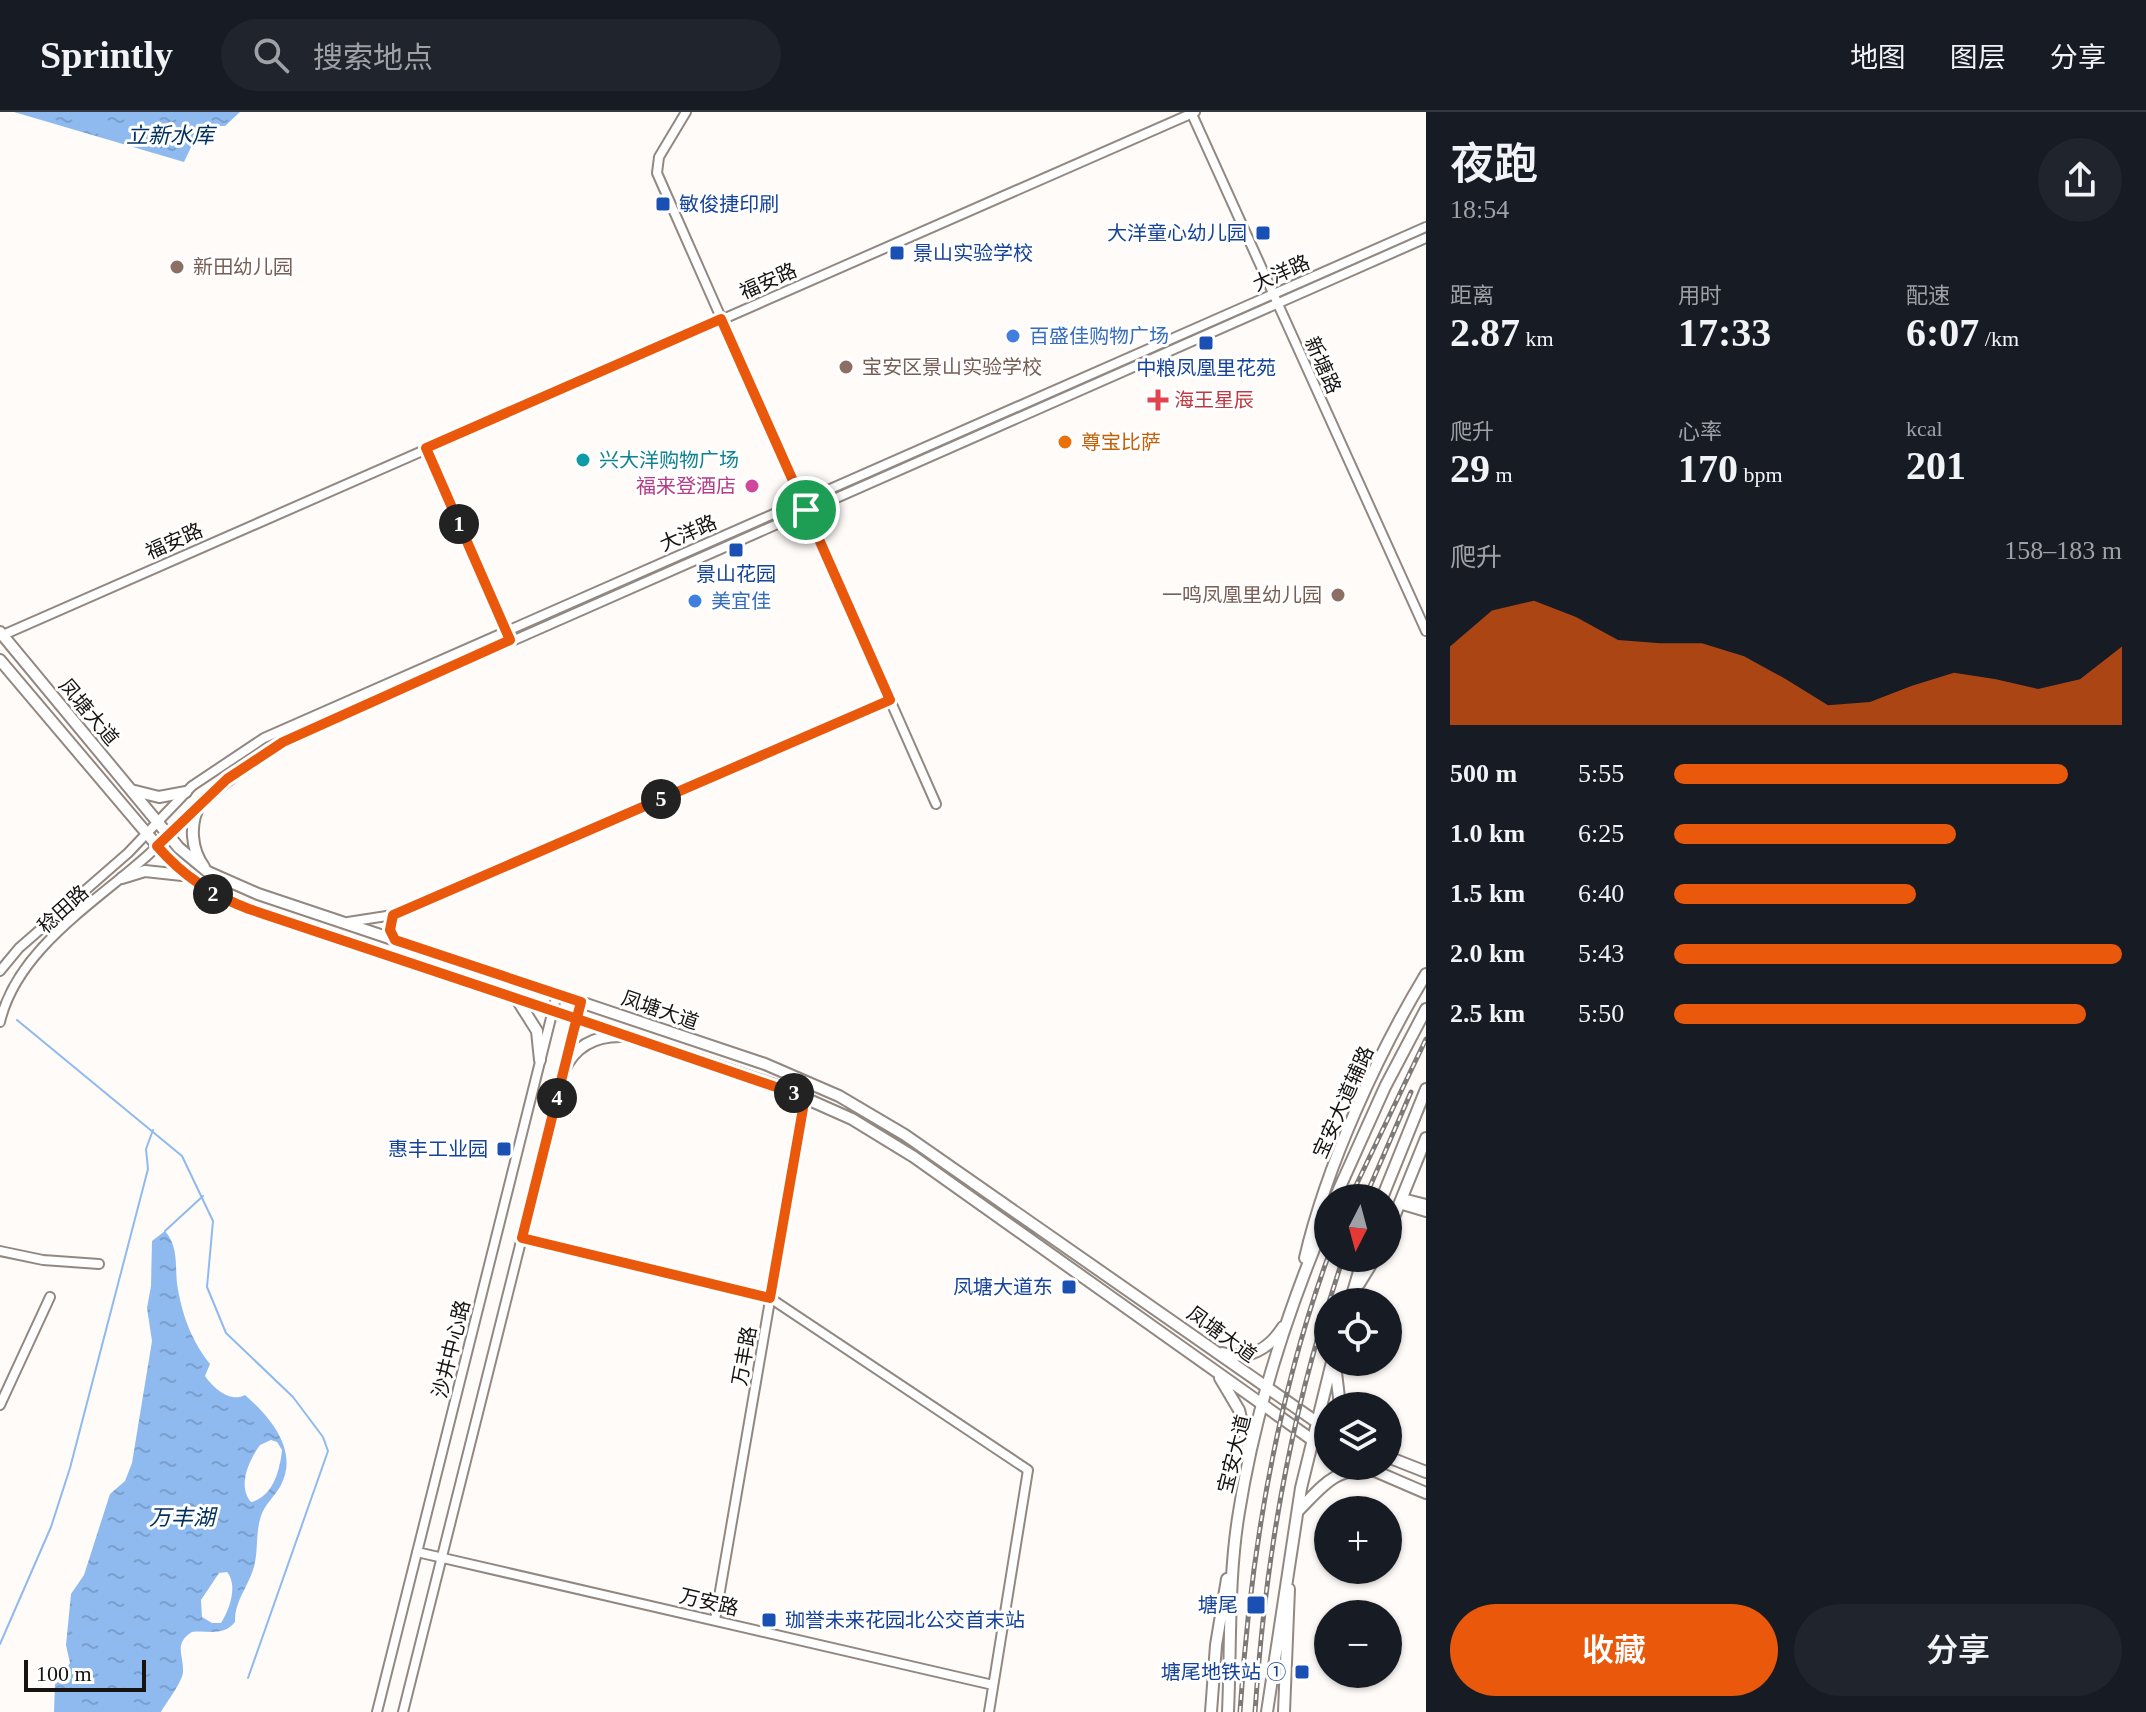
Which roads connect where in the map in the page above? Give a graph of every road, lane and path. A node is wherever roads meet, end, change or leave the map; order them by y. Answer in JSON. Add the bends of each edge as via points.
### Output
{"nodes":[{"id":1,"x":686,"y":112,"type":"edge"},
{"id":2,"x":1193,"y":112,"type":"edge"},
{"id":3,"x":1426,"y":227,"type":"edge"},
{"id":4,"x":1426,"y":238,"type":"edge"},
{"id":5,"x":1275,"y":299,"type":"junction"},
{"id":6,"x":721,"y":319,"type":"junction"},
{"id":7,"x":426,"y":448,"type":"junction"},
{"id":8,"x":804,"y":505,"type":"junction"},
{"id":9,"x":506,"y":630,"type":"junction"},
{"id":10,"x":1426,"y":631,"type":"edge"},
{"id":11,"x":1,"y":634,"type":"edge"},
{"id":12,"x":510,"y":640,"type":"junction"},
{"id":13,"x":0,"y":660,"type":"edge"},
{"id":14,"x":890,"y":700,"type":"junction"},
{"id":15,"x":130,"y":789,"type":"junction"},
{"id":16,"x":186,"y":792,"type":"junction"},
{"id":17,"x":200,"y":804,"type":"junction"},
{"id":18,"x":936,"y":804,"type":"dead end"},
{"id":19,"x":157,"y":822,"type":"junction"},
{"id":20,"x":146,"y":834,"type":"junction"},
{"id":21,"x":168,"y":835,"type":"junction"},
{"id":22,"x":157,"y":846,"type":"junction"},
{"id":23,"x":208,"y":872,"type":"junction"},
{"id":24,"x":188,"y":877,"type":"junction"},
{"id":25,"x":122,"y":878,"type":"junction"},
{"id":26,"x":393,"y":915,"type":"junction"},
{"id":27,"x":338,"y":921,"type":"junction"},
{"id":28,"x":395,"y":940,"type":"junction"},
{"id":29,"x":0,"y":971,"type":"edge"},
{"id":30,"x":1426,"y":974,"type":"edge"},
{"id":31,"x":557,"y":994,"type":"junction"},
{"id":32,"x":509,"y":996,"type":"junction"},
{"id":33,"x":581,"y":1002,"type":"junction"},
{"id":34,"x":1426,"y":1009,"type":"edge"},
{"id":35,"x":553,"y":1010,"type":"junction"},
{"id":36,"x":577,"y":1019,"type":"junction"},
{"id":37,"x":0,"y":1022,"type":"edge"},
{"id":38,"x":633,"y":1037,"type":"junction"},
{"id":39,"x":540,"y":1060,"type":"junction"},
{"id":40,"x":564,"y":1070,"type":"junction"},
{"id":41,"x":1426,"y":1089,"type":"edge"},
{"id":42,"x":805,"y":1097,"type":"junction"},
{"id":43,"x":1426,"y":1138,"type":"edge"},
{"id":44,"x":1341,"y":1184,"type":"edge"},
{"id":45,"x":1388,"y":1184,"type":"edge"},
{"id":46,"x":1402,"y":1196,"type":"edge"},
{"id":47,"x":1402,"y":1201,"type":"edge"},
{"id":48,"x":1402,"y":1202,"type":"edge"},
{"id":49,"x":1426,"y":1204,"type":"edge"},
{"id":50,"x":1426,"y":1212,"type":"edge"},
{"id":51,"x":522,"y":1238,"type":"junction"},
{"id":52,"x":0,"y":1251,"type":"edge"},
{"id":53,"x":1314,"y":1251,"type":"edge"},
{"id":54,"x":99,"y":1264,"type":"dead end"},
{"id":55,"x":50,"y":1297,"type":"dead end"},
{"id":56,"x":1296,"y":1297,"type":"junction"},
{"id":57,"x":770,"y":1298,"type":"junction"},
{"id":58,"x":1290,"y":1316,"type":"junction"},
{"id":59,"x":1214,"y":1349,"type":"junction"},
{"id":60,"x":1213,"y":1370,"type":"junction"},
{"id":61,"x":1269,"y":1390,"type":"junction"},
{"id":62,"x":0,"y":1405,"type":"edge"},
{"id":63,"x":1264,"y":1407,"type":"junction"},
{"id":64,"x":1314,"y":1421,"type":"edge"},
{"id":65,"x":1314,"y":1426,"type":"edge"},
{"id":66,"x":1311,"y":1440,"type":"junction"},
{"id":67,"x":1314,"y":1442,"type":"edge"},
{"id":68,"x":1402,"y":1462,"type":"edge"},
{"id":69,"x":1248,"y":1465,"type":"junction"},
{"id":70,"x":1425,"y":1471,"type":"edge"},
{"id":71,"x":1328,"y":1480,"type":"edge"},
{"id":72,"x":1395,"y":1480,"type":"edge"},
{"id":73,"x":1421,"y":1491,"type":"edge"},
{"id":74,"x":1297,"y":1512,"type":"junction"},
{"id":75,"x":1236,"y":1534,"type":"junction"},
{"id":76,"x":1291,"y":1551,"type":"junction"},
{"id":77,"x":417,"y":1552,"type":"junction"},
{"id":78,"x":442,"y":1557,"type":"junction"},
{"id":79,"x":715,"y":1620,"type":"junction"},
{"id":80,"x":993,"y":1685,"type":"junction"},
{"id":81,"x":377,"y":1712,"type":"edge"},
{"id":82,"x":403,"y":1712,"type":"edge"},
{"id":83,"x":989,"y":1712,"type":"edge"},
{"id":84,"x":1211,"y":1712,"type":"edge"},
{"id":85,"x":1228,"y":1712,"type":"edge"},
{"id":86,"x":1267,"y":1712,"type":"edge"},
{"id":87,"x":1284,"y":1712,"type":"edge"}],
"edges":[{"from":1,"to":6,"type":"street","via":[[659,157],[657,173]]},
{"from":2,"to":5,"type":"street","name":"新塘路"},
{"from":2,"to":6,"type":"street","name":"福安路"},
{"from":3,"to":5,"type":"street","name":"大洋路"},
{"from":4,"to":5,"type":"street","name":"大洋路"},
{"from":5,"to":8,"type":"street","name":"大洋路"},
{"from":5,"to":10,"type":"street","name":"新塘路"},
{"from":6,"to":7,"type":"street","name":"福安路"},
{"from":6,"to":8,"type":"street"},
{"from":7,"to":9,"type":"street"},
{"from":7,"to":11,"type":"street","name":"福安路"},
{"from":8,"to":9,"type":"street","name":"大洋路"},
{"from":8,"to":12,"type":"street","name":"大洋路"},
{"from":8,"to":14,"type":"street"},
{"from":9,"to":12,"type":"street"},
{"from":9,"to":16,"type":"street","name":"大洋路","via":[[264,738]]},
{"from":11,"to":15,"type":"main road","name":"凤塘大道"},
{"from":12,"to":17,"type":"street","name":"大洋路","via":[[298,734],[238,770]]},
{"from":13,"to":20,"type":"main road","name":"凤塘大道"},
{"from":14,"to":18,"type":"street"},
{"from":14,"to":26,"type":"street"},
{"from":15,"to":16,"type":"main road","via":[[153,797]]},
{"from":15,"to":19,"type":"main road","name":"凤塘大道"},
{"from":16,"to":19,"type":"street","name":"大洋路"},
{"from":17,"to":21,"type":"street","name":"大洋路"},
{"from":17,"to":23,"type":"main road","via":[[194,841]]},
{"from":19,"to":20,"type":"street","name":"稔田路"},
{"from":19,"to":21,"type":"main road","name":"凤塘大道"},
{"from":20,"to":22,"type":"main road","name":"凤塘大道"},
{"from":20,"to":29,"type":"street","name":"稔田路"},
{"from":21,"to":22,"type":"street","name":"稔田路"},
{"from":21,"to":23,"type":"main road","name":"凤塘大道"},
{"from":22,"to":24,"type":"main road","name":"凤塘大道"},
{"from":22,"to":25,"type":"street","name":"稔田路"},
{"from":23,"to":27,"type":"main road","name":"凤塘大道"},
{"from":24,"to":25,"type":"main road","via":[[152,870]]},
{"from":24,"to":32,"type":"main road","name":"凤塘大道","via":[[237,904]]},
{"from":25,"to":37,"type":"street","name":"稔田路","via":[[31,961],[10,993]]},
{"from":26,"to":27,"type":"street"},
{"from":26,"to":28,"type":"street","via":[[390,930]]},
{"from":27,"to":28,"type":"main road","name":"凤塘大道"},
{"from":28,"to":31,"type":"main road","name":"凤塘大道"},
{"from":30,"to":56,"type":"main road","name":"宝安大道辅路","via":[[1376,1069],[1325,1188]]},
{"from":31,"to":33,"type":"main road","name":"凤塘大道"},
{"from":31,"to":35,"type":"street","name":"沙井中心路"},
{"from":32,"to":35,"type":"main road","name":"凤塘大道"},
{"from":32,"to":39,"type":"main road","via":[[531,1018]]},
{"from":33,"to":36,"type":"street","name":"沙井中心路"},
{"from":33,"to":59,"type":"main road","name":"凤塘大道","via":[[765,1064],[861,1108]]},
{"from":34,"to":44,"type":"main road"},
{"from":35,"to":36,"type":"main road","name":"凤塘大道"},
{"from":35,"to":39,"type":"street","name":"沙井中心路"},
{"from":36,"to":38,"type":"main road","name":"凤塘大道"},
{"from":36,"to":40,"type":"street","name":"沙井中心路"},
{"from":38,"to":40,"type":"main road","via":[[592,1041],[576,1051]]},
{"from":38,"to":42,"type":"main road","name":"凤塘大道"},
{"from":39,"to":77,"type":"street","name":"沙井中心路"},
{"from":40,"to":51,"type":"street","name":"沙井中心路"},
{"from":41,"to":45,"type":"main road"},
{"from":42,"to":57,"type":"street","name":"万丰路"},
{"from":42,"to":60,"type":"main road","name":"凤塘大道","via":[[894,1143]]},
{"from":43,"to":46,"type":"main road"},
{"from":47,"to":49,"type":"street"},
{"from":48,"to":50,"type":"street"},
{"from":51,"to":57,"type":"street"},
{"from":51,"to":78,"type":"street","name":"沙井中心路"},
{"from":52,"to":54,"type":"street"},
{"from":53,"to":56,"type":"main road","name":"宝安大道"},
{"from":55,"to":62,"type":"street"},
{"from":56,"to":58,"type":"main road","name":"宝安大道"},
{"from":57,"to":79,"type":"street","name":"万丰路"},
{"from":57,"to":80,"type":"street","via":[[1028,1470]]},
{"from":58,"to":59,"type":"main road","via":[[1271,1343],[1257,1352],[1235,1356]]},
{"from":58,"to":61,"type":"main road","name":"宝安大道"},
{"from":59,"to":61,"type":"main road","name":"凤塘大道"},
{"from":60,"to":63,"type":"main road","name":"凤塘大道"},
{"from":60,"to":69,"type":"main road","via":[[1239,1410]]},
{"from":61,"to":63,"type":"main road","name":"宝安大道"},
{"from":61,"to":64,"type":"main road","name":"凤塘大道"},
{"from":63,"to":66,"type":"main road","name":"凤塘大道"},
{"from":63,"to":69,"type":"main road","name":"宝安大道"},
{"from":65,"to":66,"type":"main road"},
{"from":66,"to":67,"type":"main road","name":"凤塘大道"},
{"from":66,"to":74,"type":"main road"},
{"from":68,"to":70,"type":"main road"},
{"from":69,"to":75,"type":"main road","name":"宝安大道"},
{"from":70,"to":73,"type":"main road"},
{"from":71,"to":74,"type":"main road"},
{"from":72,"to":73,"type":"main road"},
{"from":74,"to":76,"type":"main road"},
{"from":75,"to":84,"type":"main road","via":[[1216,1645]]},
{"from":75,"to":85,"type":"main road","name":"宝安大道"},
{"from":76,"to":86,"type":"main road"},
{"from":76,"to":87,"type":"main road"},
{"from":77,"to":78,"type":"street","name":"万安路"},
{"from":77,"to":81,"type":"street","name":"沙井中心路"},
{"from":78,"to":79,"type":"street","name":"万安路"},
{"from":78,"to":82,"type":"street","name":"沙井中心路"},
{"from":79,"to":80,"type":"street","name":"万安路"},
{"from":80,"to":83,"type":"street"}]}
